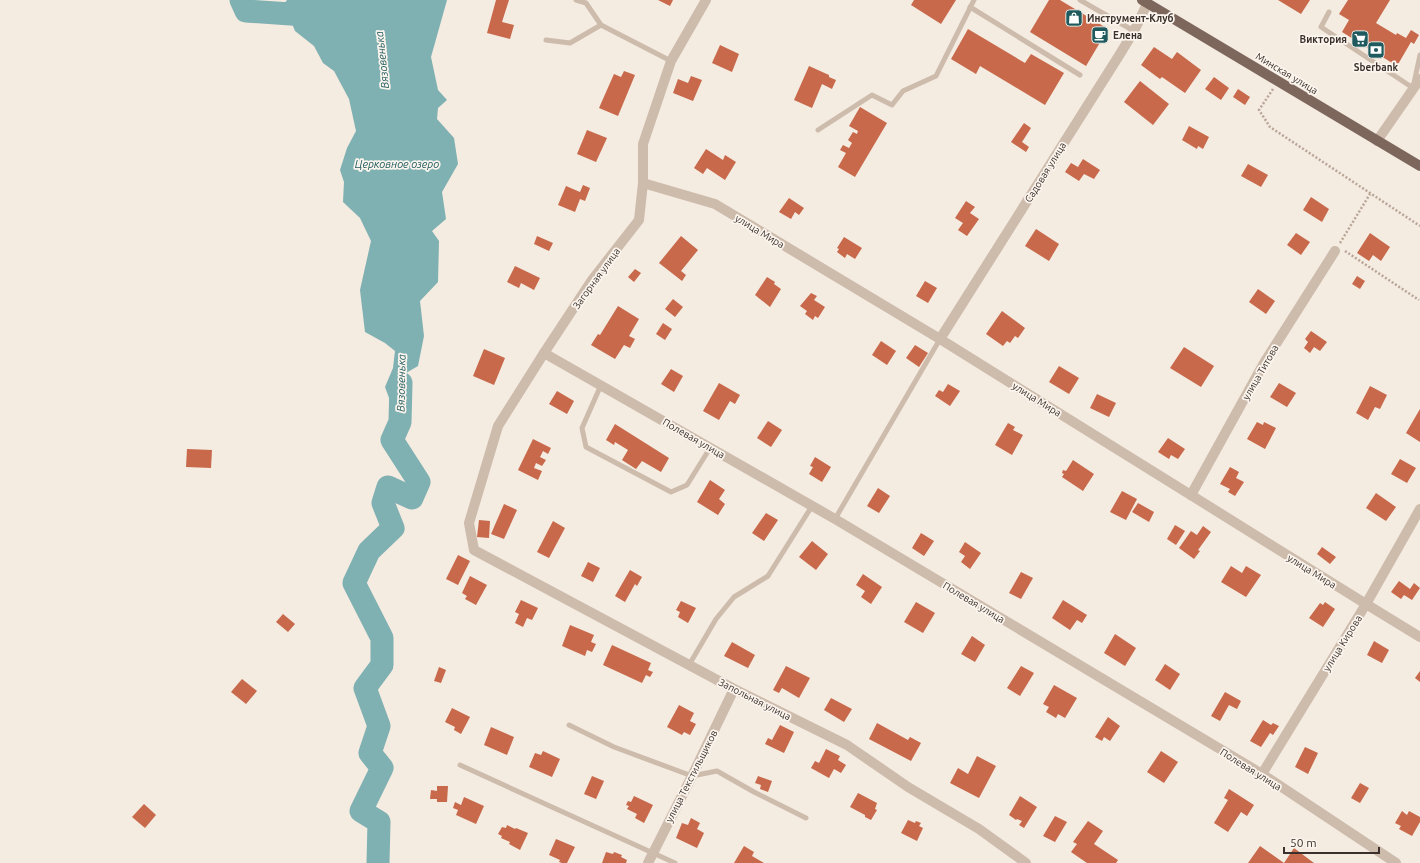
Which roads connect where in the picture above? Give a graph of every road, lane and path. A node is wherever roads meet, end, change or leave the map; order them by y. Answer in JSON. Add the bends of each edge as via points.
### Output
{"nodes":[{"id":1,"x":576,"y":0,"type":"edge"},
{"id":2,"x":706,"y":0,"type":"edge"},
{"id":3,"x":974,"y":0,"type":"edge"},
{"id":4,"x":1080,"y":0,"type":"edge"},
{"id":5,"x":1144,"y":2,"type":"edge"},
{"id":6,"x":970,"y":7,"type":"junction"},
{"id":7,"x":1329,"y":12,"type":"dead end"},
{"id":8,"x":601,"y":25,"type":"junction"},
{"id":9,"x":1134,"y":31,"type":"junction"},
{"id":10,"x":546,"y":40,"type":"dead end"},
{"id":11,"x":1420,"y":55,"type":"edge"},
{"id":12,"x":671,"y":60,"type":"junction"},
{"id":13,"x":1080,"y":75,"type":"dead end"},
{"id":14,"x":1420,"y":79,"type":"edge"},
{"id":15,"x":1278,"y":82,"type":"junction"},
{"id":16,"x":1413,"y":88,"type":"junction"},
{"id":17,"x":818,"y":130,"type":"dead end"},
{"id":18,"x":1377,"y":141,"type":"junction"},
{"id":19,"x":1420,"y":166,"type":"edge"},
{"id":20,"x":643,"y":183,"type":"junction"},
{"id":21,"x":1370,"y":194,"type":"junction"},
{"id":22,"x":1420,"y":226,"type":"edge"},
{"id":23,"x":1336,"y":249,"type":"junction"},
{"id":24,"x":1419,"y":300,"type":"edge"},
{"id":25,"x":940,"y":339,"type":"junction"},
{"id":26,"x":544,"y":353,"type":"junction"},
{"id":27,"x":601,"y":385,"type":"junction"},
{"id":28,"x":710,"y":448,"type":"junction"},
{"id":29,"x":1191,"y":495,"type":"junction"},
{"id":30,"x":812,"y":506,"type":"junction"},
{"id":31,"x":1420,"y":509,"type":"edge"},
{"id":32,"x":835,"y":519,"type":"junction"},
{"id":33,"x":474,"y":550,"type":"joint"},
{"id":34,"x":1366,"y":604,"type":"junction"},
{"id":35,"x":1420,"y":637,"type":"edge"},
{"id":36,"x":689,"y":665,"type":"junction"},
{"id":37,"x":734,"y":689,"type":"junction"},
{"id":38,"x":569,"y":725,"type":"dead end"},
{"id":39,"x":460,"y":765,"type":"dead end"},
{"id":40,"x":1262,"y":774,"type":"junction"},
{"id":41,"x":692,"y":776,"type":"junction"},
{"id":42,"x":806,"y":818,"type":"dead end"},
{"id":43,"x":653,"y":852,"type":"junction"},
{"id":44,"x":648,"y":863,"type":"edge"},
{"id":45,"x":675,"y":863,"type":"edge"},
{"id":46,"x":1026,"y":863,"type":"edge"},
{"id":47,"x":1396,"y":863,"type":"edge"}],
"edges":[{"from":1,"to":8,"type":"lane","via":[[586,3]]},
{"from":2,"to":12,"type":"street","name":"Загорная улица"},
{"from":3,"to":6,"type":"lane"},
{"from":4,"to":9,"type":"lane"},
{"from":5,"to":9,"type":"street","name":"Садовая улица"},
{"from":5,"to":15,"type":"main road","name":"Минская улица"},
{"from":6,"to":13,"type":"lane"},
{"from":6,"to":17,"type":"lane","via":[[936,76],[903,91],[892,105],[872,95]]},
{"from":7,"to":16,"type":"lane","via":[[1321,27]]},
{"from":8,"to":10,"type":"lane","via":[[570,43]]},
{"from":8,"to":12,"type":"lane"},
{"from":9,"to":25,"type":"street","name":"Садовая улица"},
{"from":11,"to":16,"type":"lane"},
{"from":12,"to":20,"type":"street","name":"Загорная улица","via":[[642,144]]},
{"from":14,"to":16,"type":"street"},
{"from":15,"to":18,"type":"main road","name":"Минская улица"},
{"from":15,"to":21,"type":"path","via":[[1259,110],[1270,127]]},
{"from":16,"to":18,"type":"street"},
{"from":18,"to":19,"type":"main road","name":"Минская улица"},
{"from":20,"to":25,"type":"street","name":"улица Мира","via":[[715,204]]},
{"from":20,"to":26,"type":"street","name":"Загорная улица","via":[[639,220],[592,280]]},
{"from":21,"to":22,"type":"path"},
{"from":21,"to":23,"type":"path"},
{"from":23,"to":24,"type":"path"},
{"from":23,"to":29,"type":"street","name":"улица Титова","via":[[1264,363]]},
{"from":25,"to":29,"type":"street","name":"улица Мира"},
{"from":25,"to":32,"type":"lane"},
{"from":26,"to":27,"type":"street","name":"Полевая улица"},
{"from":26,"to":33,"type":"street","name":"Загорная улица","via":[[498,426],[469,523]]},
{"from":27,"to":28,"type":"street","name":"Полевая улица"},
{"from":27,"to":28,"type":"lane","via":[[582,428],[586,447],[671,492],[687,486]]},
{"from":28,"to":30,"type":"street","name":"Полевая улица"},
{"from":29,"to":34,"type":"street","name":"улица Мира"},
{"from":30,"to":32,"type":"street","name":"Полевая улица"},
{"from":30,"to":36,"type":"lane","via":[[768,576],[734,596],[716,619]]},
{"from":31,"to":34,"type":"street","name":"улица Кирова"},
{"from":32,"to":40,"type":"street","name":"Полевая улица"},
{"from":33,"to":36,"type":"street","name":"Запольная улица"},
{"from":34,"to":35,"type":"street","name":"улица Мира"},
{"from":34,"to":40,"type":"street","name":"улица Кирова"},
{"from":36,"to":37,"type":"street","name":"Запольная улица"},
{"from":37,"to":41,"type":"street","name":"улица Текстильщиков"},
{"from":37,"to":46,"type":"street","name":"Запольная улица","via":[[847,745],[908,788],[979,829]]},
{"from":38,"to":41,"type":"lane","via":[[614,747]]},
{"from":39,"to":43,"type":"lane"},
{"from":40,"to":47,"type":"street","name":"Полевая улица"},
{"from":41,"to":42,"type":"lane","via":[[717,771]]},
{"from":41,"to":43,"type":"street","name":"улица Текстильщиков"},
{"from":43,"to":44,"type":"street","name":"улица Текстильщиков"},
{"from":43,"to":45,"type":"lane"}]}
